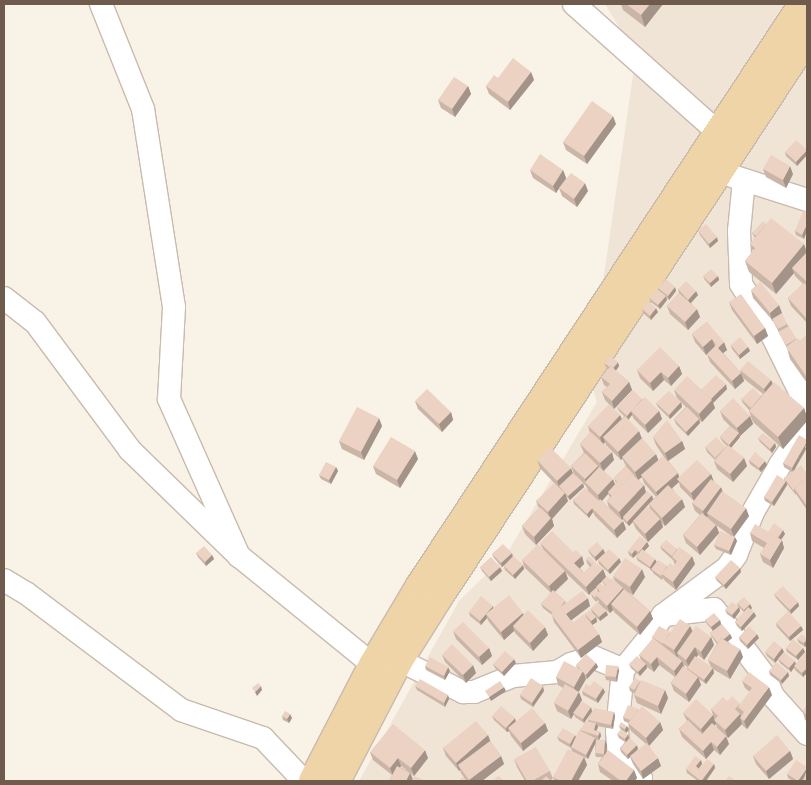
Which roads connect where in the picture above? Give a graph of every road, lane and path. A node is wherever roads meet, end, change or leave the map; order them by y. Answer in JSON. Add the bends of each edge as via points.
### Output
{"nodes":[{"id":1,"x":101,"y":4,"type":"edge"},
{"id":2,"x":574,"y":4,"type":"edge"},
{"id":3,"x":803,"y":4,"type":"edge"},
{"id":4,"x":807,"y":38,"type":"edge"},
{"id":5,"x":719,"y":133,"type":"junction"},
{"id":6,"x":721,"y":173,"type":"junction"},
{"id":7,"x":807,"y":200,"type":"edge"},
{"id":8,"x":4,"y":298,"type":"edge"},
{"id":9,"x":807,"y":406,"type":"edge"},
{"id":10,"x":807,"y":430,"type":"edge"},
{"id":11,"x":239,"y":556,"type":"junction"},
{"id":12,"x":4,"y":580,"type":"edge"},
{"id":13,"x":663,"y":615,"type":"junction"},
{"id":14,"x":386,"y":662,"type":"junction"},
{"id":15,"x":623,"y":670,"type":"junction"},
{"id":16,"x":807,"y":734,"type":"edge"},
{"id":17,"x":304,"y":781,"type":"edge"},
{"id":18,"x":313,"y":781,"type":"edge"},
{"id":19,"x":336,"y":781,"type":"edge"},
{"id":20,"x":640,"y":781,"type":"edge"}],
"edges":[{"from":1,"to":11,"type":"street","via":[[143,109],[174,307],[169,399]]},
{"from":2,"to":5,"type":"street"},
{"from":3,"to":5,"type":"main road"},
{"from":4,"to":6,"type":"main road"},
{"from":5,"to":6,"type":"main road"},
{"from":6,"to":7,"type":"street"},
{"from":6,"to":9,"type":"street","via":[[740,231],[741,284],[772,335]]},
{"from":6,"to":14,"type":"main road"},
{"from":8,"to":11,"type":"street","via":[[35,322],[130,450]]},
{"from":10,"to":13,"type":"street","via":[[780,465],[753,512],[732,562]]},
{"from":11,"to":14,"type":"street"},
{"from":12,"to":17,"type":"street","via":[[181,710],[262,738]]},
{"from":13,"to":15,"type":"street"},
{"from":13,"to":16,"type":"street","via":[[714,609],[764,675],[772,696]]},
{"from":14,"to":15,"type":"street","via":[[463,692],[474,692],[512,676],[557,672],[593,657]]},
{"from":14,"to":18,"type":"main road"},
{"from":14,"to":19,"type":"main road"},
{"from":15,"to":20,"type":"street","via":[[617,731],[619,759],[641,778]]}]}
